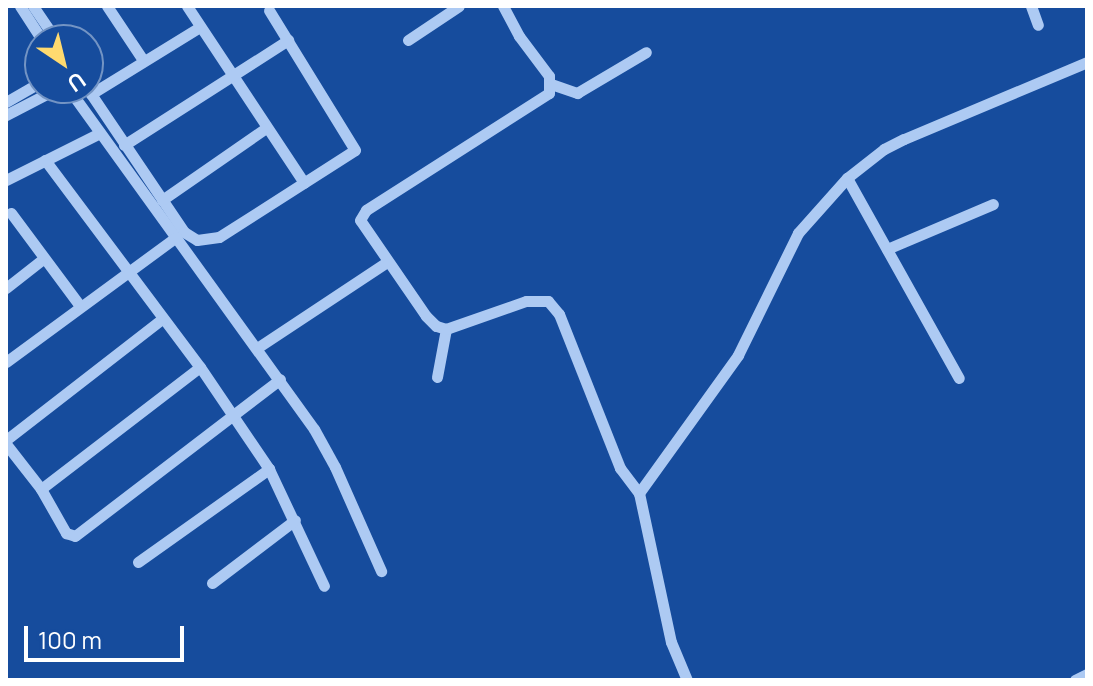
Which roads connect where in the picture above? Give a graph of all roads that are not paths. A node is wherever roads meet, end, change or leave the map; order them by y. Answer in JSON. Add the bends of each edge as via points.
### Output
{"nodes":[{"id":1,"x":20,"y":6,"type":"edge"},
{"id":2,"x":33,"y":6,"type":"edge"},
{"id":3,"x":107,"y":6,"type":"edge"},
{"id":4,"x":187,"y":6,"type":"edge"},
{"id":5,"x":459,"y":6,"type":"edge"},
{"id":6,"x":503,"y":6,"type":"edge"},
{"id":7,"x":1031,"y":6,"type":"edge"},
{"id":8,"x":269,"y":10,"type":"dead end"},
{"id":9,"x":32,"y":24,"type":"edge"},
{"id":10,"x":45,"y":24,"type":"edge"},
{"id":11,"x":1038,"y":25,"type":"dead end"},
{"id":12,"x":200,"y":27,"type":"junction"},
{"id":13,"x":288,"y":40,"type":"junction"},
{"id":14,"x":408,"y":40,"type":"dead end"},
{"id":15,"x":646,"y":52,"type":"dead end"},
{"id":16,"x":143,"y":60,"type":"junction"},
{"id":17,"x":1087,"y":62,"type":"edge"},
{"id":18,"x":232,"y":75,"type":"junction"},
{"id":19,"x":104,"y":82,"type":"edge"},
{"id":20,"x":551,"y":84,"type":"junction"},
{"id":21,"x":27,"y":104,"type":"edge"},
{"id":22,"x":79,"y":104,"type":"edge"},
{"id":23,"x":97,"y":104,"type":"edge"},
{"id":24,"x":6,"y":115,"type":"edge"},
{"id":25,"x":266,"y":128,"type":"junction"},
{"id":26,"x":100,"y":133,"type":"junction"},
{"id":27,"x":124,"y":145,"type":"junction"},
{"id":28,"x":45,"y":160,"type":"junction"},
{"id":29,"x":847,"y":178,"type":"junction"},
{"id":30,"x":6,"y":180,"type":"edge"},
{"id":31,"x":304,"y":183,"type":"junction"},
{"id":32,"x":162,"y":200,"type":"junction"},
{"id":33,"x":993,"y":204,"type":"dead end"},
{"id":34,"x":8,"y":211,"type":"edge"},
{"id":35,"x":176,"y":237,"type":"junction"},
{"id":36,"x":887,"y":249,"type":"junction"},
{"id":37,"x":43,"y":259,"type":"junction"},
{"id":38,"x":387,"y":262,"type":"junction"},
{"id":39,"x":129,"y":271,"type":"junction"},
{"id":40,"x":6,"y":288,"type":"edge"},
{"id":41,"x":80,"y":306,"type":"junction"},
{"id":42,"x":162,"y":319,"type":"junction"},
{"id":43,"x":446,"y":329,"type":"junction"},
{"id":44,"x":257,"y":348,"type":"junction"},
{"id":45,"x":6,"y":362,"type":"edge"},
{"id":46,"x":200,"y":367,"type":"junction"},
{"id":47,"x":437,"y":377,"type":"dead end"},
{"id":48,"x":959,"y":378,"type":"dead end"},
{"id":49,"x":280,"y":379,"type":"junction"},
{"id":50,"x":234,"y":416,"type":"junction"},
{"id":51,"x":6,"y":442,"type":"edge"},
{"id":52,"x":269,"y":469,"type":"junction"},
{"id":53,"x":41,"y":489,"type":"junction"},
{"id":54,"x":639,"y":493,"type":"junction"},
{"id":55,"x":295,"y":520,"type":"junction"},
{"id":56,"x":138,"y":562,"type":"dead end"},
{"id":57,"x":381,"y":571,"type":"dead end"},
{"id":58,"x":212,"y":583,"type":"dead end"},
{"id":59,"x":324,"y":586,"type":"dead end"},
{"id":60,"x":1087,"y":674,"type":"edge"},
{"id":61,"x":687,"y":680,"type":"edge"},
{"id":62,"x":1075,"y":680,"type":"edge"}],
"edges":[{"from":1,"to":9,"type":"street"},
{"from":2,"to":10,"type":"street"},
{"from":3,"to":16,"type":"street"},
{"from":4,"to":12,"type":"street"},
{"from":5,"to":14,"type":"street"},
{"from":6,"to":20,"type":"street"},
{"from":7,"to":11,"type":"street"},
{"from":8,"to":13,"type":"street"},
{"from":12,"to":16,"type":"street"},
{"from":12,"to":18,"type":"street"},
{"from":13,"to":18,"type":"street"},
{"from":13,"to":31,"type":"street","via":[[355,148]]},
{"from":15,"to":20,"type":"street","via":[[577,93]]},
{"from":16,"to":19,"type":"street"},
{"from":17,"to":29,"type":"street","via":[[904,139]]},
{"from":18,"to":25,"type":"street"},
{"from":18,"to":27,"type":"street"},
{"from":20,"to":38,"type":"street","via":[[542,99],[361,215]]},
{"from":21,"to":24,"type":"street"},
{"from":22,"to":26,"type":"street"},
{"from":23,"to":27,"type":"street"},
{"from":25,"to":31,"type":"street"},
{"from":25,"to":32,"type":"street"},
{"from":26,"to":28,"type":"street"},
{"from":26,"to":35,"type":"street"},
{"from":27,"to":32,"type":"street"},
{"from":28,"to":30,"type":"street"},
{"from":28,"to":39,"type":"street"},
{"from":29,"to":36,"type":"street"},
{"from":29,"to":54,"type":"street","via":[[798,233],[738,355]]},
{"from":31,"to":32,"type":"street","via":[[207,241],[184,232]]},
{"from":33,"to":36,"type":"street"},
{"from":34,"to":37,"type":"street"},
{"from":35,"to":39,"type":"street"},
{"from":35,"to":44,"type":"street"},
{"from":36,"to":48,"type":"street"},
{"from":37,"to":40,"type":"street"},
{"from":37,"to":41,"type":"street"},
{"from":38,"to":43,"type":"street","via":[[426,316]]},
{"from":38,"to":44,"type":"street"},
{"from":39,"to":41,"type":"street"},
{"from":39,"to":42,"type":"street"},
{"from":41,"to":45,"type":"street"},
{"from":42,"to":46,"type":"street"},
{"from":42,"to":51,"type":"street"},
{"from":43,"to":47,"type":"street"},
{"from":43,"to":54,"type":"street","via":[[504,307],[548,301],[559,314],[620,468]]},
{"from":44,"to":49,"type":"street"},
{"from":46,"to":50,"type":"street"},
{"from":46,"to":53,"type":"street"},
{"from":49,"to":50,"type":"street"},
{"from":49,"to":57,"type":"street","via":[[326,447]]},
{"from":50,"to":52,"type":"street"},
{"from":50,"to":53,"type":"street","via":[[75,536],[66,533]]},
{"from":51,"to":53,"type":"street"},
{"from":52,"to":55,"type":"street"},
{"from":52,"to":56,"type":"street"},
{"from":54,"to":61,"type":"street","via":[[671,642]]},
{"from":55,"to":58,"type":"street"},
{"from":55,"to":59,"type":"street"},
{"from":60,"to":62,"type":"street"}]}
